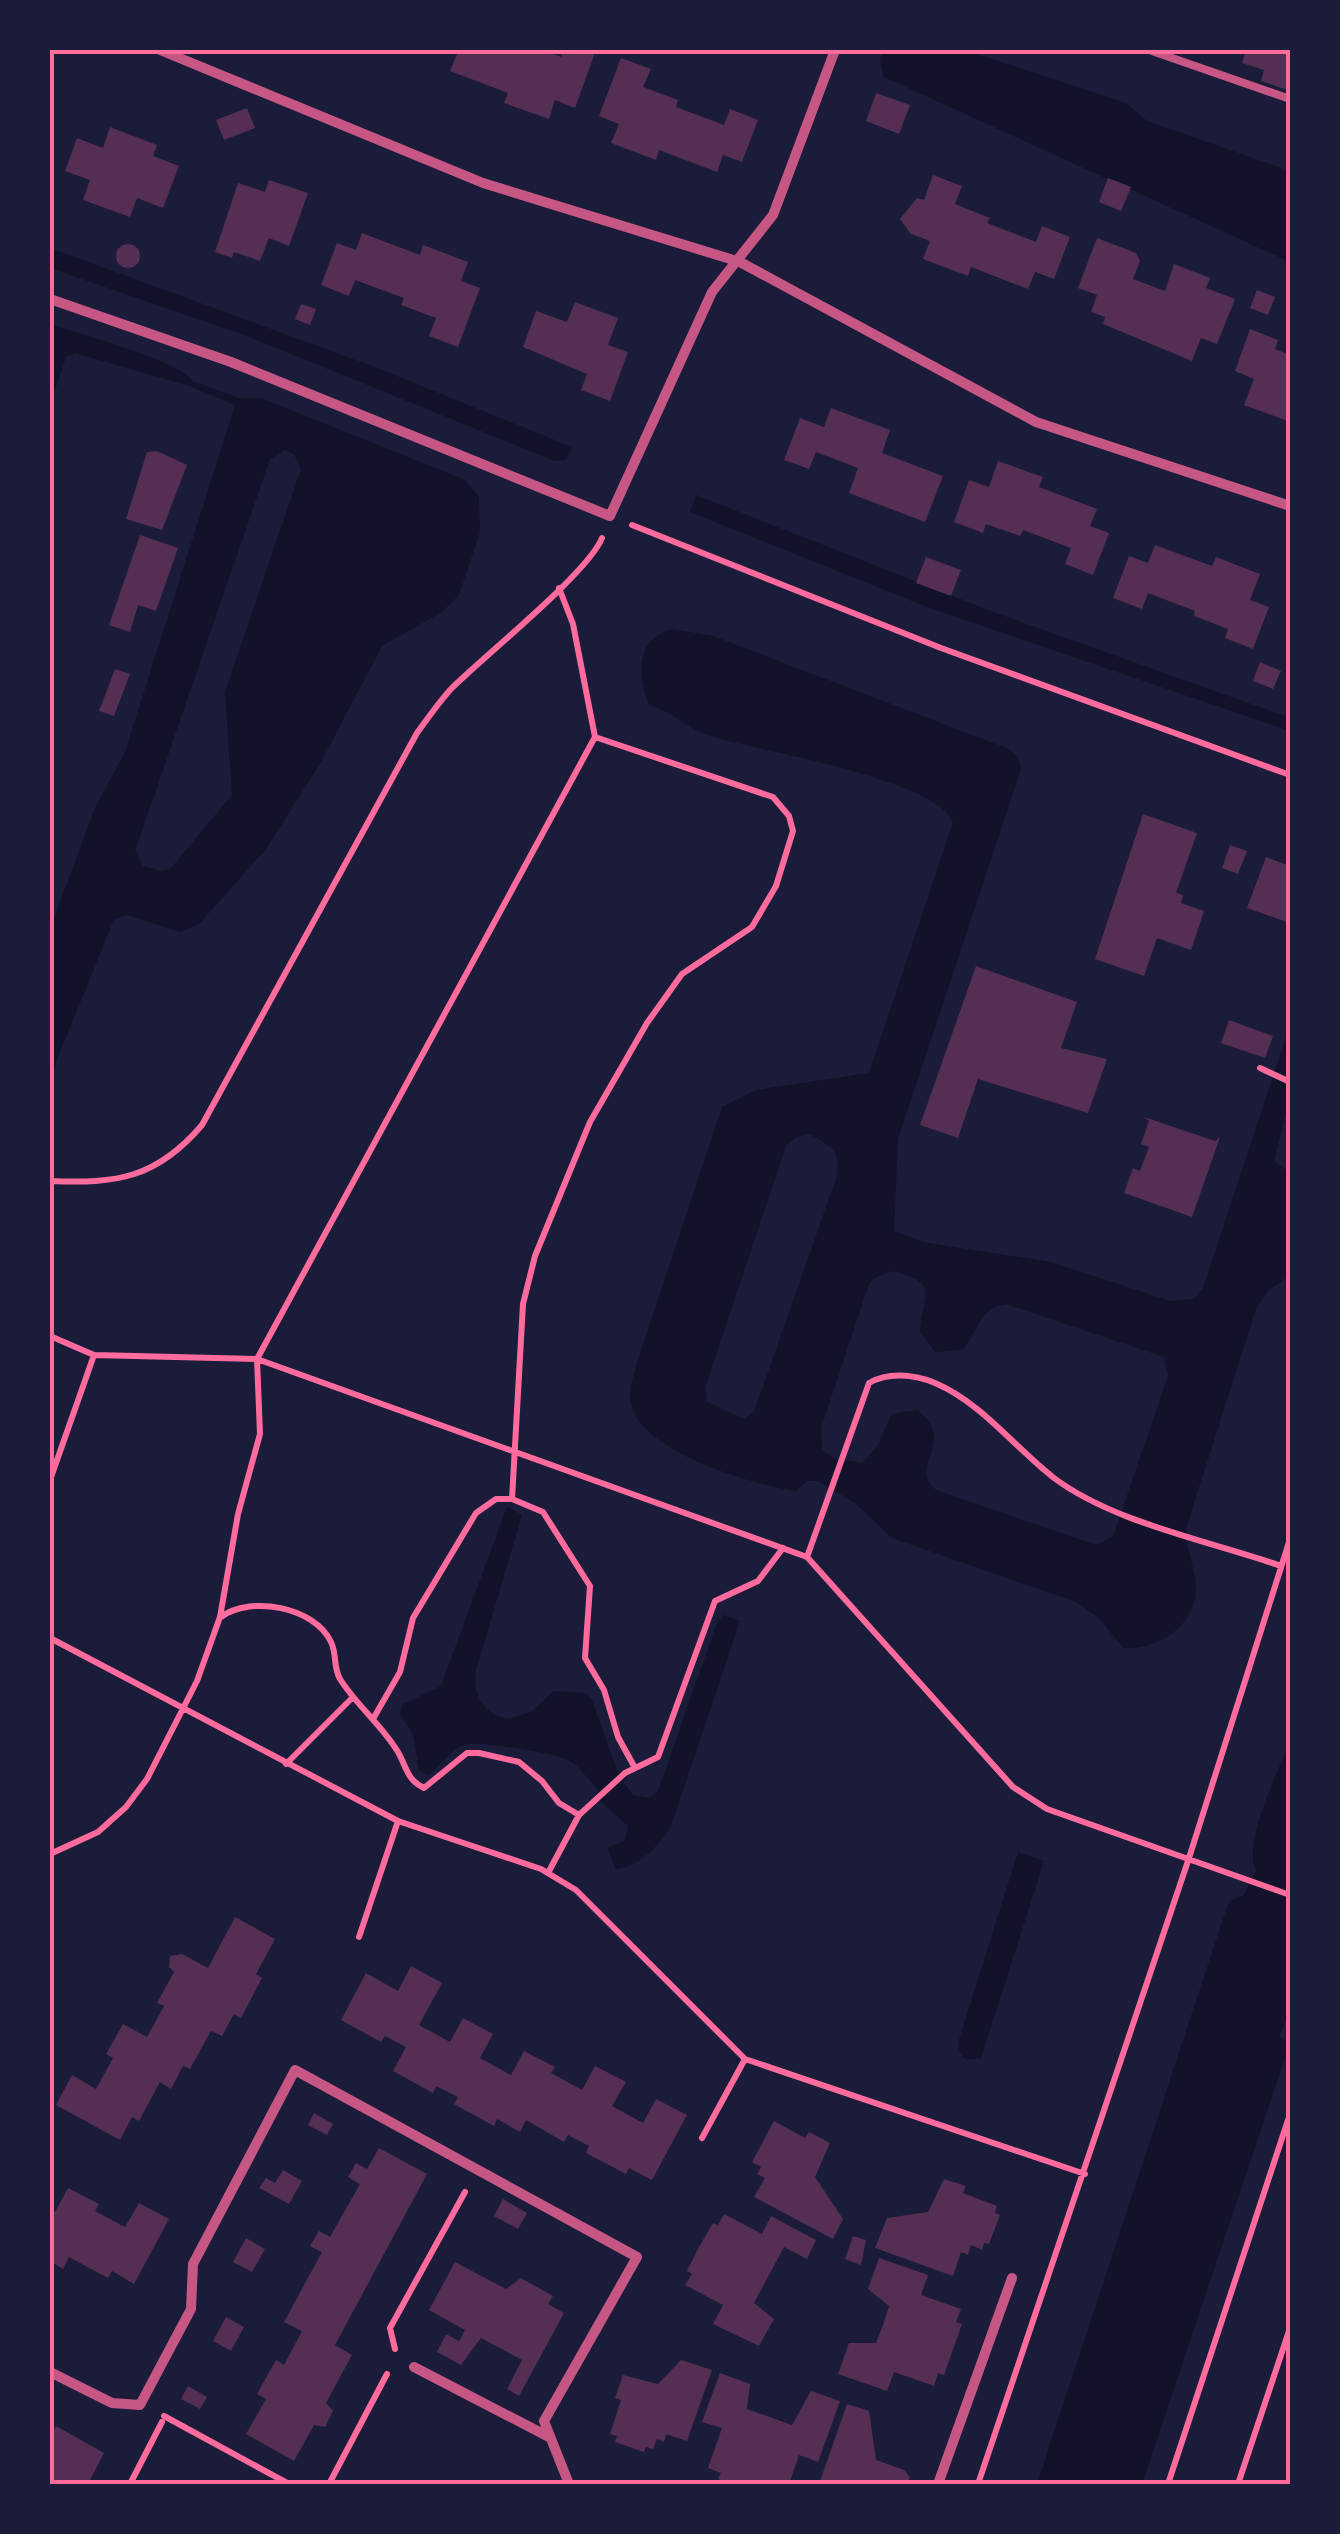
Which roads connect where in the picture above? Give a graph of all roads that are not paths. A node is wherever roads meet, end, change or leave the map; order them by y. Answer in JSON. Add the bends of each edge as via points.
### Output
{"nodes":[{"id":1,"x":160,"y":50,"type":"edge"},
{"id":2,"x":835,"y":50,"type":"edge"},
{"id":3,"x":1148,"y":50,"type":"edge"},
{"id":4,"x":1290,"y":98,"type":"edge"},
{"id":5,"x":740,"y":262,"type":"junction"},
{"id":6,"x":50,"y":299,"type":"edge"},
{"id":7,"x":1290,"y":506,"type":"edge"},
{"id":8,"x":1012,"y":2278,"type":"dead end"},
{"id":9,"x":414,"y":2367,"type":"dead end"},
{"id":10,"x":50,"y":2372,"type":"edge"},
{"id":11,"x":550,"y":2437,"type":"junction"},
{"id":12,"x":569,"y":2484,"type":"edge"},
{"id":13,"x":938,"y":2484,"type":"edge"}],
"edges":[{"from":1,"to":5,"type":"street","via":[[483,182]]},
{"from":2,"to":5,"type":"street","via":[[773,214]]},
{"from":3,"to":4,"type":"lane"},
{"from":5,"to":6,"type":"street","via":[[712,292],[610,516],[230,362]]},
{"from":5,"to":7,"type":"street","via":[[1036,422]]},
{"from":8,"to":13,"type":"street"},
{"from":9,"to":11,"type":"street"},
{"from":10,"to":11,"type":"street","via":[[112,2403],[140,2405],[191,2309],[193,2264],[295,2070],[637,2257],[544,2421]]},
{"from":11,"to":12,"type":"street"}]}
